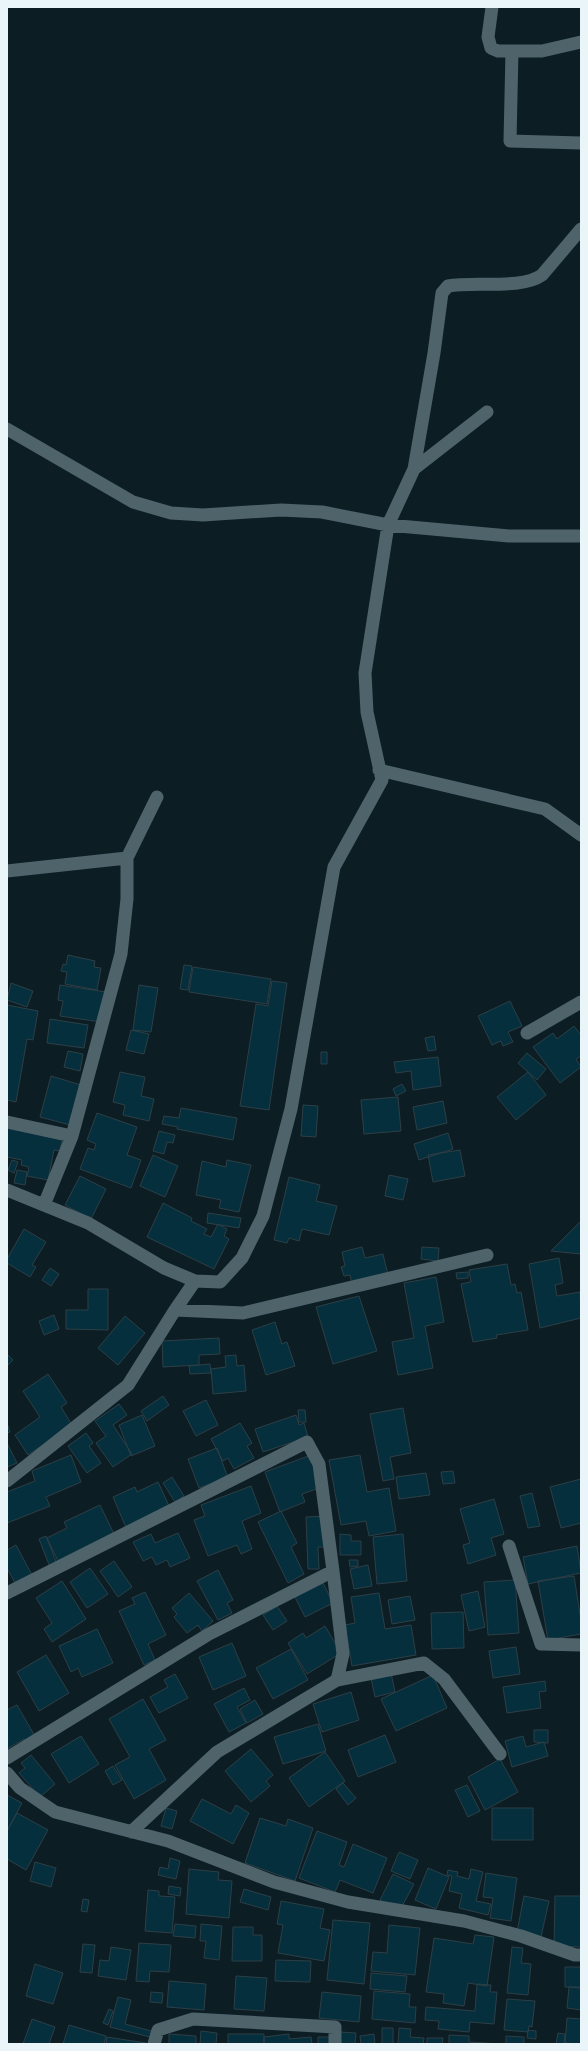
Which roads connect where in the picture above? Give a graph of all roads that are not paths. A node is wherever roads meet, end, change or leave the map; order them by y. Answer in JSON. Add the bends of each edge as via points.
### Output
{"nodes":[{"id":1,"x":492,"y":7,"type":"edge"},
{"id":2,"x":581,"y":42,"type":"edge"},
{"id":3,"x":512,"y":51,"type":"junction"},
{"id":4,"x":581,"y":143,"type":"edge"},
{"id":5,"x":581,"y":229,"type":"edge"},
{"id":6,"x":487,"y":412,"type":"dead end"},
{"id":7,"x":7,"y":429,"type":"edge"},
{"id":8,"x":414,"y":469,"type":"junction"},
{"id":9,"x":388,"y":525,"type":"junction"},
{"id":10,"x":581,"y":536,"type":"edge"},
{"id":11,"x":379,"y":770,"type":"junction"},
{"id":12,"x":157,"y":797,"type":"dead end"},
{"id":13,"x":581,"y":835,"type":"edge"},
{"id":14,"x":127,"y":858,"type":"junction"},
{"id":15,"x":7,"y":871,"type":"edge"},
{"id":16,"x":581,"y":1002,"type":"edge"},
{"id":17,"x":527,"y":1033,"type":"dead end"},
{"id":18,"x":7,"y":1122,"type":"edge"},
{"id":19,"x":72,"y":1136,"type":"junction"},
{"id":20,"x":7,"y":1190,"type":"edge"},
{"id":21,"x":44,"y":1205,"type":"junction"},
{"id":22,"x":487,"y":1255,"type":"dead end"},
{"id":23,"x":195,"y":1281,"type":"junction"},
{"id":24,"x":175,"y":1310,"type":"junction"},
{"id":25,"x":7,"y":1481,"type":"edge"},
{"id":26,"x":510,"y":1546,"type":"dead end"},
{"id":27,"x":333,"y":1571,"type":"junction"},
{"id":28,"x":7,"y":1593,"type":"edge"},
{"id":29,"x":581,"y":1645,"type":"edge"},
{"id":30,"x":337,"y":1680,"type":"junction"},
{"id":31,"x":500,"y":1754,"type":"dead end"},
{"id":32,"x":7,"y":1758,"type":"edge"},
{"id":33,"x":7,"y":1773,"type":"edge"},
{"id":34,"x":131,"y":1832,"type":"junction"},
{"id":35,"x":581,"y":1955,"type":"edge"},
{"id":36,"x":154,"y":2044,"type":"edge"},
{"id":37,"x":335,"y":2044,"type":"edge"}],
"edges":[{"from":1,"to":3,"type":"street","via":[[488,37],[491,48]]},
{"from":2,"to":3,"type":"street","via":[[542,51]]},
{"from":3,"to":4,"type":"street","via":[[510,141]]},
{"from":5,"to":8,"type":"street","via":[[535,280],[457,284],[448,286],[442,293]]},
{"from":6,"to":8,"type":"street"},
{"from":7,"to":9,"type":"street","via":[[133,502],[171,513],[203,515],[281,510],[316,512]]},
{"from":8,"to":9,"type":"street"},
{"from":9,"to":10,"type":"street","via":[[509,536]]},
{"from":9,"to":11,"type":"street","via":[[364,673],[367,712]]},
{"from":11,"to":13,"type":"street","via":[[545,809]]},
{"from":11,"to":23,"type":"street","via":[[382,780],[334,867],[291,1109],[263,1216],[242,1258],[220,1282]]},
{"from":12,"to":14,"type":"street"},
{"from":14,"to":15,"type":"street"},
{"from":14,"to":19,"type":"street","via":[[127,899],[121,954]]},
{"from":16,"to":17,"type":"street"},
{"from":18,"to":19,"type":"street"},
{"from":19,"to":21,"type":"street"},
{"from":20,"to":21,"type":"street"},
{"from":21,"to":23,"type":"street","via":[[88,1222],[164,1268]]},
{"from":22,"to":24,"type":"street","via":[[243,1313]]},
{"from":23,"to":24,"type":"street"},
{"from":24,"to":25,"type":"street","via":[[128,1385]]},
{"from":26,"to":29,"type":"street","via":[[541,1644]]},
{"from":27,"to":28,"type":"street","via":[[319,1464],[307,1442]]},
{"from":27,"to":30,"type":"street","via":[[343,1654]]},
{"from":27,"to":32,"type":"street","via":[[209,1634]]},
{"from":30,"to":31,"type":"street","via":[[424,1663],[444,1679]]},
{"from":30,"to":34,"type":"street","via":[[217,1752]]},
{"from":33,"to":34,"type":"street","via":[[20,1788],[55,1812]]},
{"from":34,"to":35,"type":"street","via":[[168,1841],[274,1882],[348,1902],[464,1921]]},
{"from":36,"to":37,"type":"street","via":[[158,2030],[193,2019],[335,2027]]}]}
